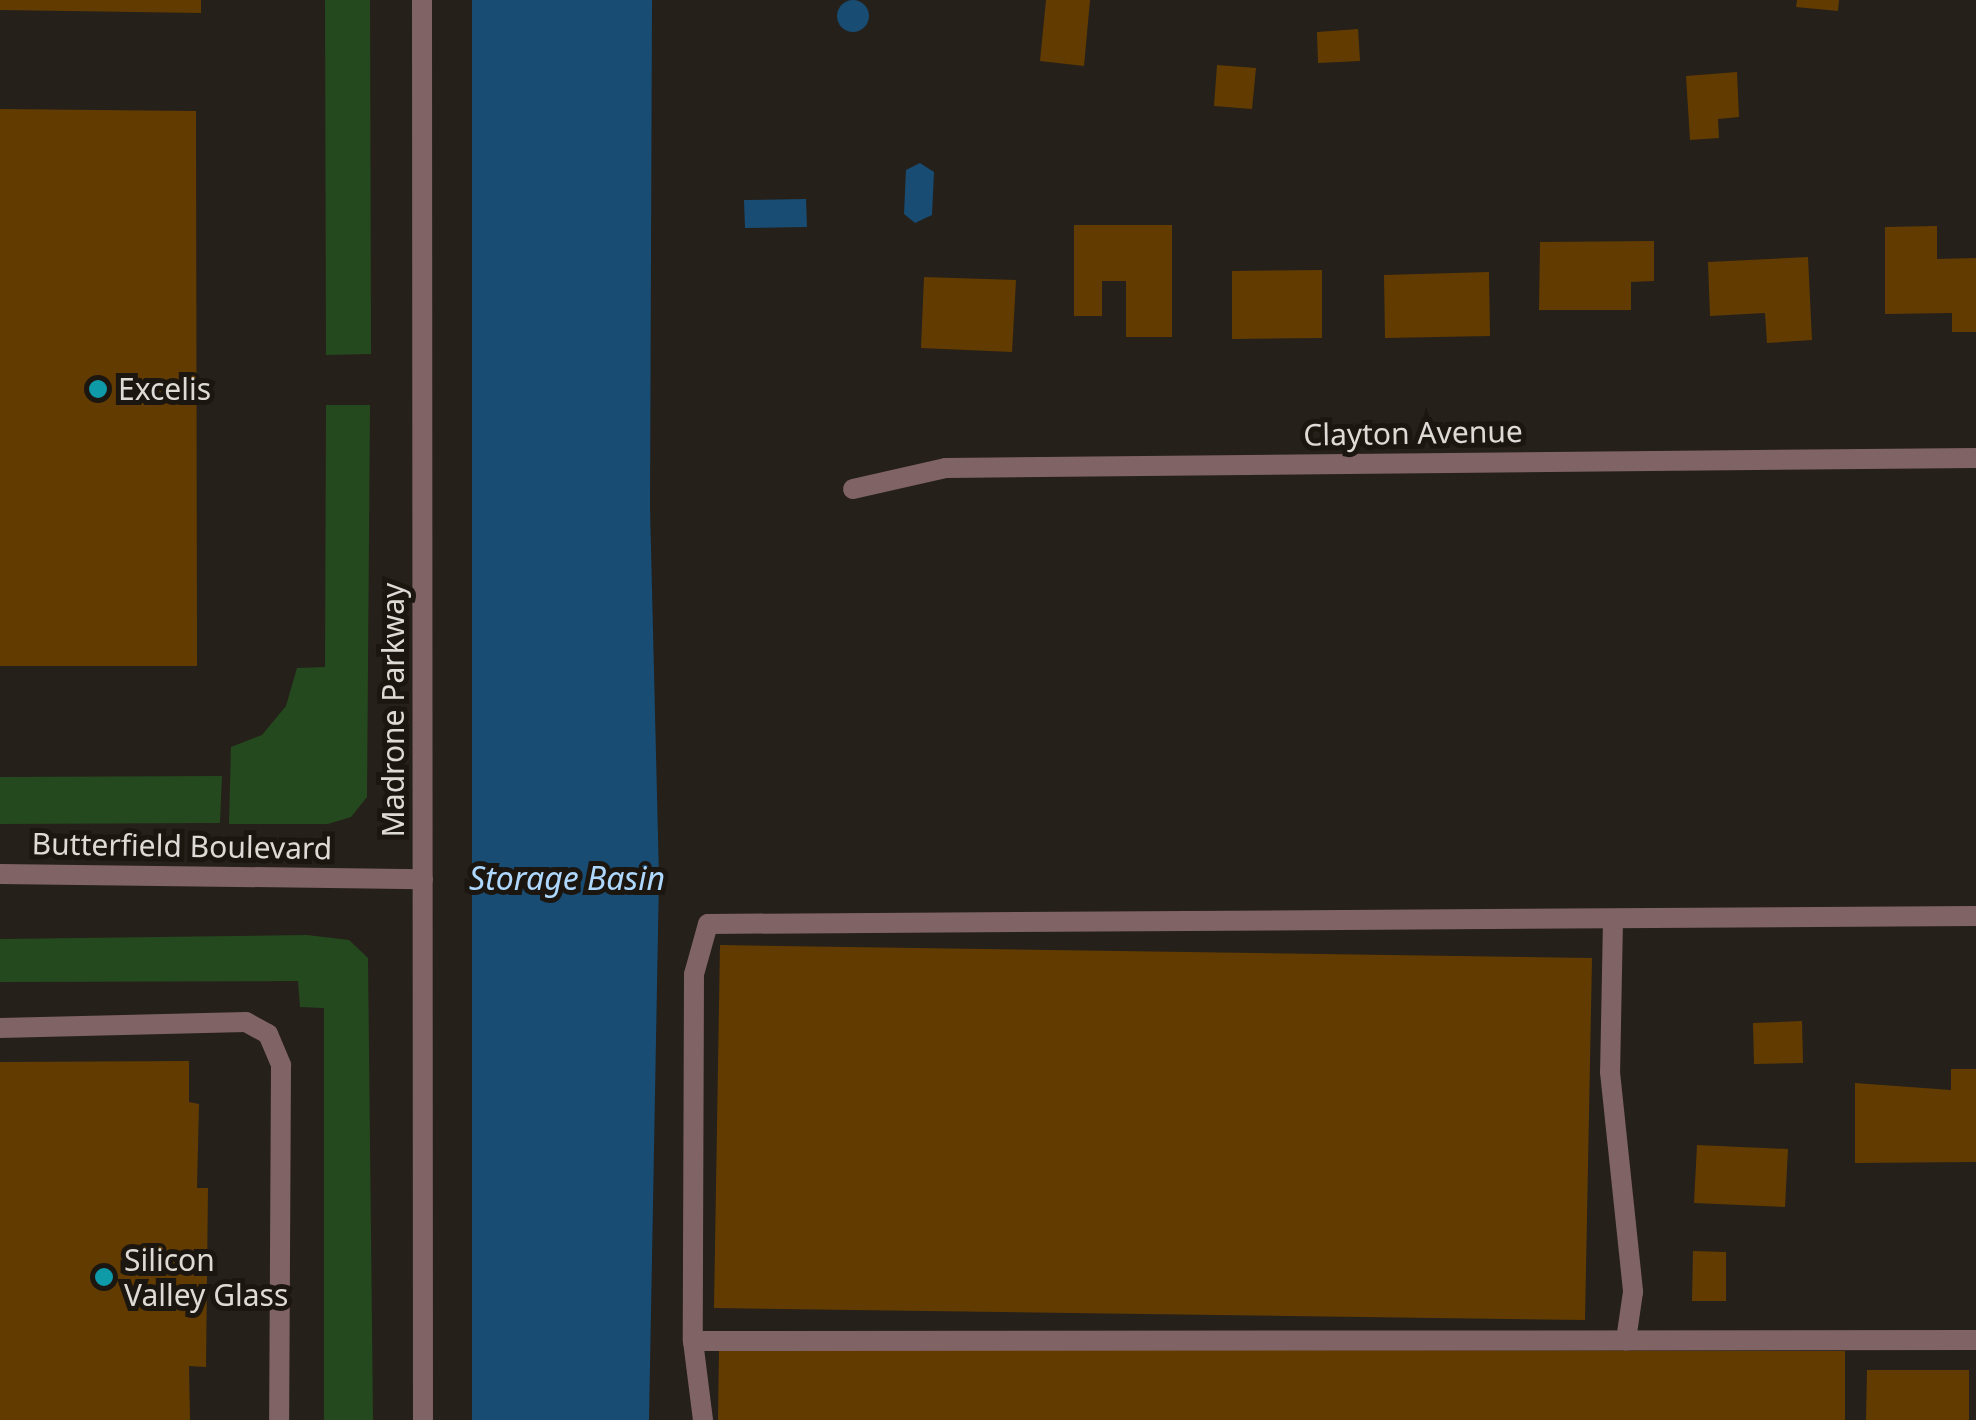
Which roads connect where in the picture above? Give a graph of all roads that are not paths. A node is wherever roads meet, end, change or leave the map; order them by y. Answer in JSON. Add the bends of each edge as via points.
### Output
{"nodes":[{"id":1,"x":422,"y":0,"type":"edge"},
{"id":2,"x":1976,"y":458,"type":"edge"},
{"id":3,"x":853,"y":490,"type":"dead end"},
{"id":4,"x":0,"y":874,"type":"edge"},
{"id":5,"x":423,"y":879,"type":"junction"},
{"id":6,"x":1976,"y":916,"type":"edge"},
{"id":7,"x":1613,"y":920,"type":"junction"},
{"id":8,"x":0,"y":1028,"type":"edge"},
{"id":9,"x":1626,"y":1340,"type":"junction"},
{"id":10,"x":1976,"y":1340,"type":"edge"},
{"id":11,"x":693,"y":1341,"type":"junction"},
{"id":12,"x":279,"y":1420,"type":"edge"},
{"id":13,"x":422,"y":1420,"type":"edge"},
{"id":14,"x":704,"y":1420,"type":"edge"}],
"edges":[{"from":1,"to":5,"type":"street","name":"Madrone Parkway"},
{"from":2,"to":3,"type":"street","name":"Clayton Avenue","via":[[946,468]]},
{"from":4,"to":5,"type":"street","name":"Butterfield Boulevard"},
{"from":5,"to":13,"type":"street","name":"Madrone Parkway"},
{"from":6,"to":7,"type":"street"},
{"from":7,"to":9,"type":"street","via":[[1610,1072],[1633,1292]]},
{"from":7,"to":11,"type":"street","via":[[708,924],[694,974]]},
{"from":8,"to":12,"type":"street","via":[[246,1022],[268,1034],[282,1065]]},
{"from":9,"to":10,"type":"street"},
{"from":9,"to":11,"type":"street"},
{"from":11,"to":14,"type":"street"}]}
